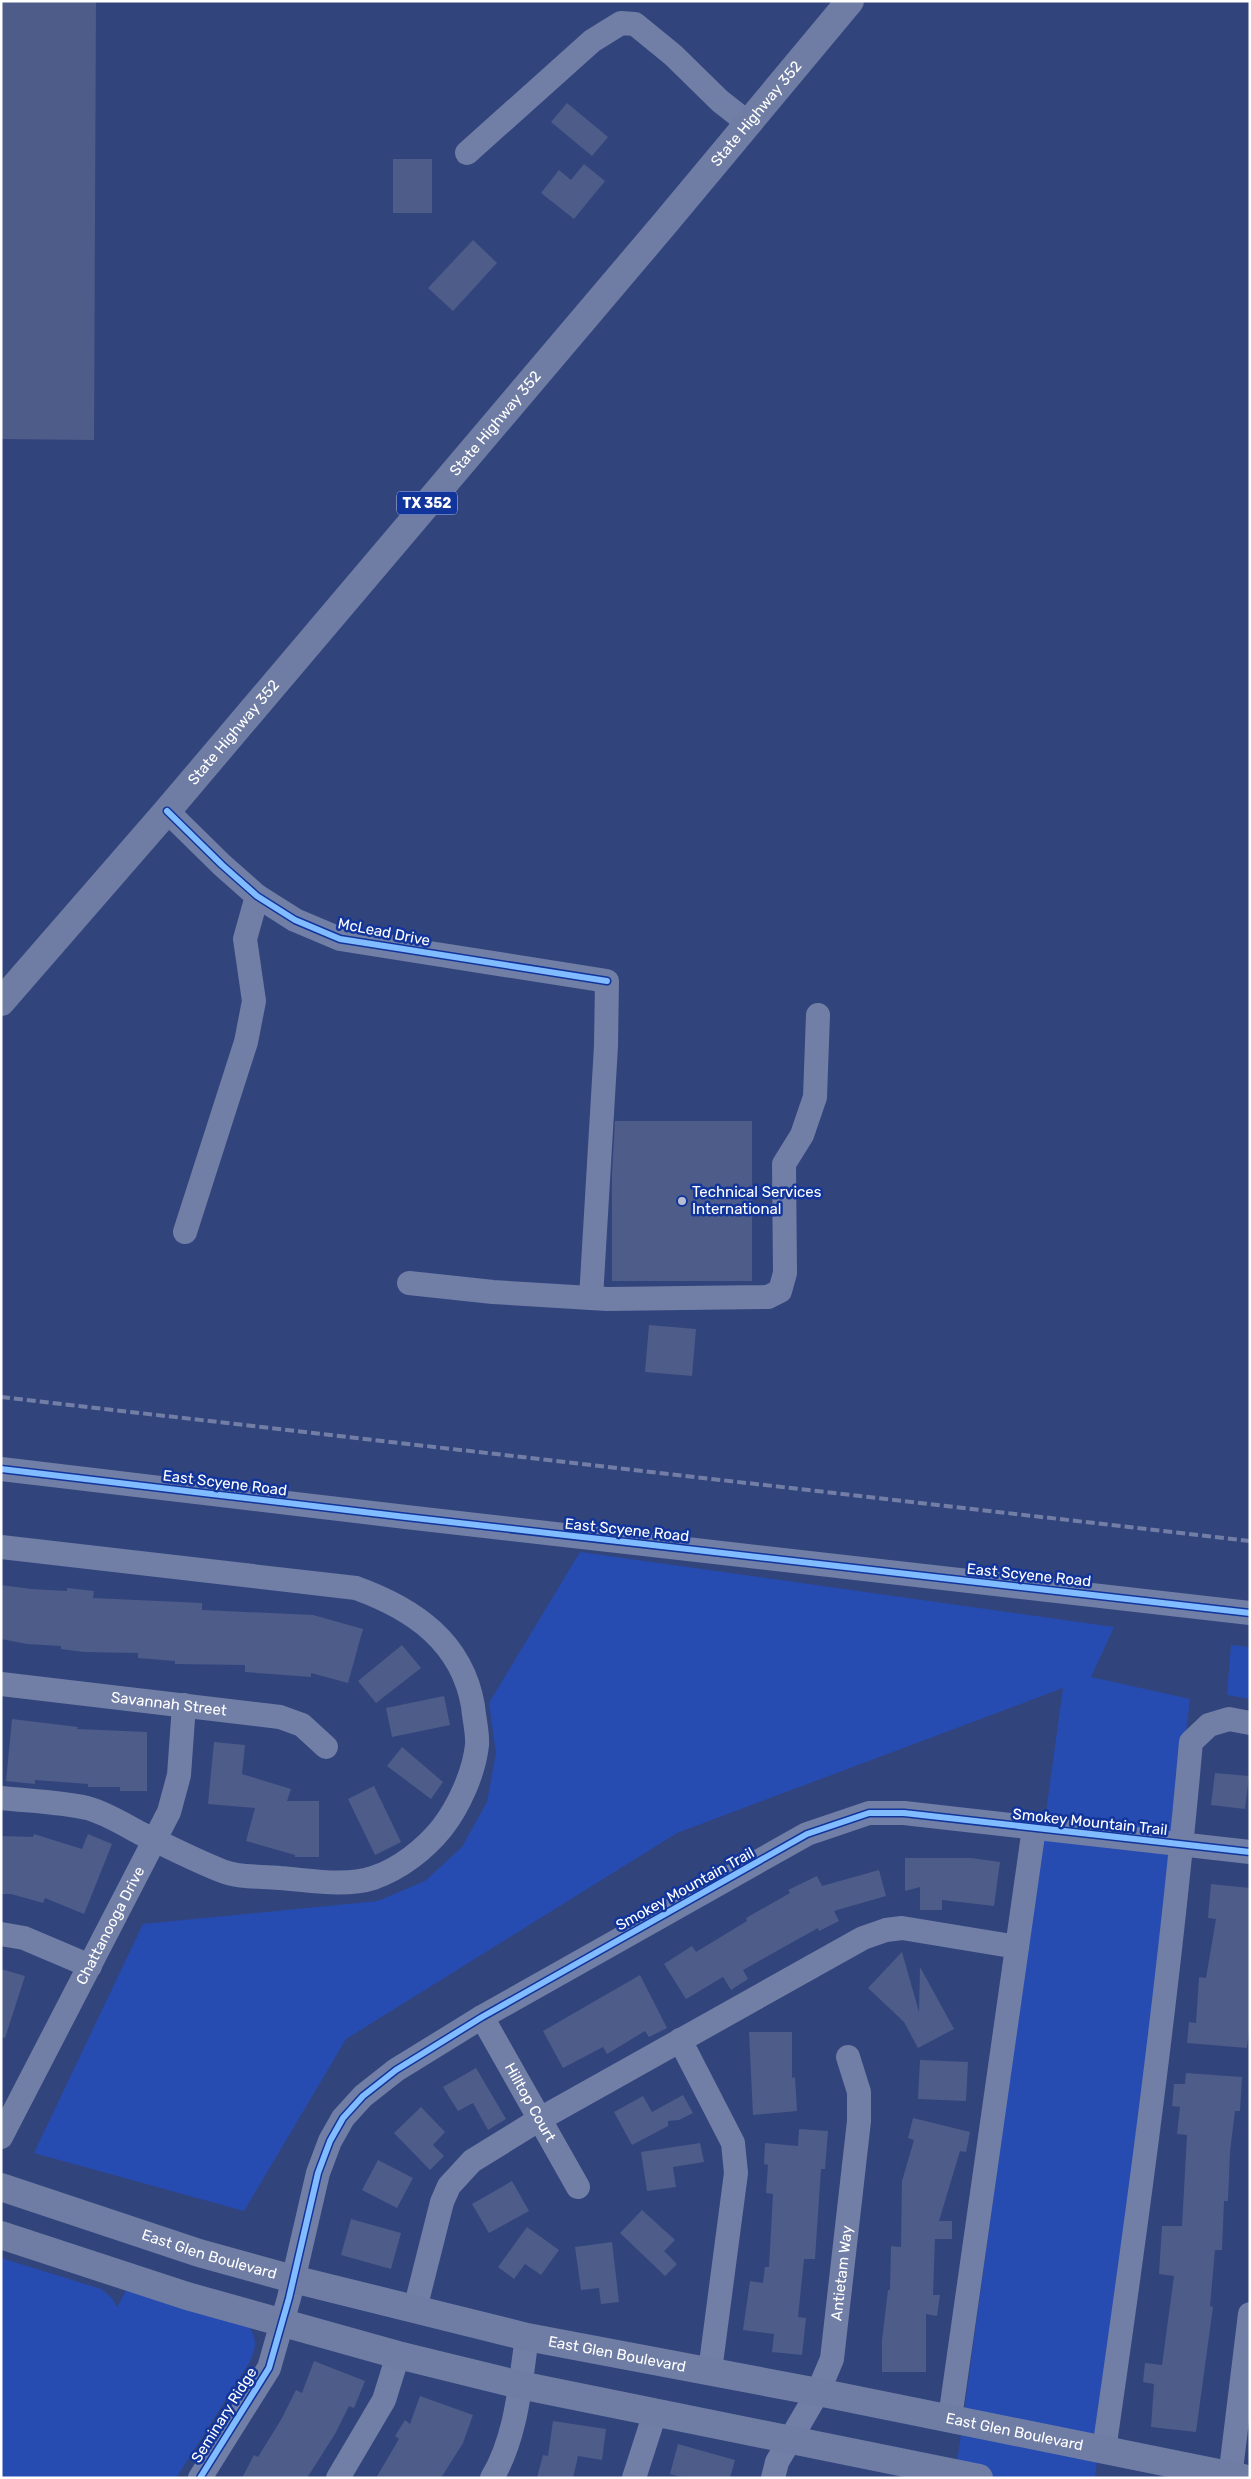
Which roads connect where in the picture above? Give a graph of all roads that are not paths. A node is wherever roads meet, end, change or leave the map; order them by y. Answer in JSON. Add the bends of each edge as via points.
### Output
{"nodes":[{"id":1,"x":850,"y":1,"type":"edge"},
{"id":2,"x":748,"y":123,"type":"junction"},
{"id":3,"x":467,"y":153,"type":"dead end"},
{"id":4,"x":167,"y":812,"type":"junction"},
{"id":5,"x":257,"y":896,"type":"junction"},
{"id":6,"x":1,"y":1002,"type":"edge"},
{"id":7,"x":818,"y":1014,"type":"dead end"},
{"id":8,"x":185,"y":1232,"type":"dead end"},
{"id":9,"x":409,"y":1283,"type":"dead end"},
{"id":10,"x":591,"y":1298,"type":"junction"},
{"id":11,"x":1,"y":1469,"type":"edge"},
{"id":12,"x":1,"y":1547,"type":"edge"},
{"id":13,"x":1250,"y":1613,"type":"edge"},
{"id":14,"x":1,"y":1684,"type":"edge"},
{"id":15,"x":184,"y":1705,"type":"junction"},
{"id":16,"x":1250,"y":1723,"type":"edge"},
{"id":17,"x":326,"y":1747,"type":"dead end"},
{"id":18,"x":1,"y":1798,"type":"edge"},
{"id":19,"x":1034,"y":1828,"type":"junction"},
{"id":20,"x":155,"y":1840,"type":"junction"},
{"id":21,"x":1182,"y":1845,"type":"junction"},
{"id":22,"x":1250,"y":1852,"type":"edge"},
{"id":23,"x":1,"y":1934,"type":"edge"},
{"id":24,"x":1017,"y":1947,"type":"junction"},
{"id":25,"x":90,"y":1966,"type":"junction"},
{"id":26,"x":482,"y":2017,"type":"junction"},
{"id":27,"x":680,"y":2040,"type":"junction"},
{"id":28,"x":848,"y":2057,"type":"dead end"},
{"id":29,"x":540,"y":2119,"type":"junction"},
{"id":30,"x":1,"y":2137,"type":"edge"},
{"id":31,"x":1,"y":2187,"type":"edge"},
{"id":32,"x":578,"y":2187,"type":"dead end"},
{"id":33,"x":1,"y":2235,"type":"edge"},
{"id":34,"x":293,"y":2279,"type":"junction"},
{"id":35,"x":415,"y":2309,"type":"junction"},
{"id":36,"x":1250,"y":2314,"type":"edge"},
{"id":37,"x":280,"y":2324,"type":"junction"},
{"id":38,"x":526,"y":2337,"type":"junction"},
{"id":39,"x":398,"y":2355,"type":"junction"},
{"id":40,"x":710,"y":2371,"type":"junction"},
{"id":41,"x":520,"y":2385,"type":"junction"},
{"id":42,"x":818,"y":2392,"type":"junction"},
{"id":43,"x":654,"y":2413,"type":"junction"},
{"id":44,"x":950,"y":2418,"type":"junction"},
{"id":45,"x":788,"y":2440,"type":"junction"},
{"id":46,"x":1104,"y":2450,"type":"junction"},
{"id":47,"x":910,"y":2471,"type":"edge"},
{"id":48,"x":1234,"y":2477,"type":"edge"},
{"id":49,"x":200,"y":2478,"type":"edge"},
{"id":50,"x":338,"y":2478,"type":"edge"},
{"id":51,"x":492,"y":2478,"type":"edge"},
{"id":52,"x":634,"y":2478,"type":"edge"},
{"id":53,"x":773,"y":2478,"type":"edge"},
{"id":54,"x":979,"y":2478,"type":"edge"}],
"edges":[{"from":1,"to":2,"type":"main road","name":"State Highway 352","number":"TX 352"},
{"from":2,"to":3,"type":"street","via":[[635,24],[621,23],[592,41]]},
{"from":2,"to":4,"type":"main road","name":"State Highway 352","number":"TX 352"},
{"from":4,"to":5,"type":"street","name":"McLead Drive"},
{"from":4,"to":6,"type":"main road","name":"State Highway 352","number":"TX 352"},
{"from":5,"to":8,"type":"street","via":[[245,939],[254,1001],[246,1042]]},
{"from":5,"to":10,"type":"street","name":"McLead Drive","via":[[295,920],[340,939],[607,981]]},
{"from":7,"to":10,"type":"street","via":[[815,1097],[802,1135],[784,1164],[784,1273],[780,1291],[768,1297]]},
{"from":9,"to":10,"type":"street"},
{"from":11,"to":13,"type":"street","name":"East Scyene Road"},
{"from":12,"to":20,"type":"street","via":[[356,1588],[394,1603],[416,1617],[451,1651],[464,1674],[477,1745],[472,1764],[449,1819],[433,1839],[398,1866],[373,1878],[342,1882],[247,1875],[224,1872]]},
{"from":14,"to":15,"type":"street","name":"Savannah Street"},
{"from":15,"to":17,"type":"street","name":"Savannah Street","via":[[280,1717],[302,1725]]},
{"from":15,"to":20,"type":"street","name":"Chattanooga Drive","via":[[179,1775],[169,1812]]},
{"from":16,"to":21,"type":"street","via":[[1229,1719],[1209,1725],[1192,1742]]},
{"from":18,"to":20,"type":"street","via":[[87,1808]]},
{"from":19,"to":21,"type":"street","name":"Smokey Mountain Trail"},
{"from":19,"to":24,"type":"street"},
{"from":19,"to":26,"type":"street","name":"Smokey Mountain Trail","via":[[904,1813],[869,1813],[823,1827]]},
{"from":20,"to":25,"type":"street","name":"Chattanooga Drive"},
{"from":21,"to":22,"type":"street","name":"Smokey Mountain Trail"},
{"from":21,"to":46,"type":"street"},
{"from":23,"to":25,"type":"street","via":[[24,1938]]},
{"from":24,"to":27,"type":"street","via":[[902,1928],[886,1930],[863,1938]]},
{"from":24,"to":44,"type":"street"},
{"from":25,"to":30,"type":"street","name":"Chattanooga Drive"},
{"from":26,"to":29,"type":"street","name":"Hilltop Court"},
{"from":26,"to":34,"type":"street","name":"Smokey Mountain Trail","via":[[396,2070],[363,2096],[343,2118],[318,2173]]},
{"from":27,"to":29,"type":"street"},
{"from":27,"to":40,"type":"street","via":[[733,2143],[736,2155]]},
{"from":28,"to":42,"type":"street","name":"Antietam Way","via":[[859,2092],[859,2121],[832,2359]]},
{"from":29,"to":32,"type":"street","name":"Hilltop Court"},
{"from":29,"to":35,"type":"street","via":[[472,2161],[449,2186]]},
{"from":31,"to":34,"type":"main road","name":"East Glen Boulevard","via":[[200,2253]]},
{"from":33,"to":37,"type":"main road"},
{"from":34,"to":35,"type":"main road","name":"East Glen Boulevard"},
{"from":34,"to":37,"type":"street","name":"Seminary Ridge"},
{"from":35,"to":38,"type":"main road","name":"East Glen Boulevard"},
{"from":36,"to":48,"type":"street"},
{"from":37,"to":39,"type":"main road"},
{"from":37,"to":49,"type":"street","name":"Seminary Ridge","via":[[269,2368]]},
{"from":38,"to":40,"type":"main road","name":"East Glen Boulevard"},
{"from":38,"to":41,"type":"street"},
{"from":39,"to":41,"type":"main road"},
{"from":39,"to":50,"type":"street","via":[[384,2400]]},
{"from":40,"to":42,"type":"main road","name":"East Glen Boulevard"},
{"from":41,"to":43,"type":"main road"},
{"from":41,"to":51,"type":"street","via":[[516,2410],[500,2463]]},
{"from":42,"to":44,"type":"main road","name":"East Glen Boulevard"},
{"from":42,"to":45,"type":"street","name":"Antietam Way"},
{"from":43,"to":45,"type":"main road"},
{"from":43,"to":52,"type":"street"},
{"from":44,"to":46,"type":"main road","name":"East Glen Boulevard"},
{"from":45,"to":47,"type":"main road"},
{"from":45,"to":53,"type":"street","name":"Antietam Way"},
{"from":46,"to":48,"type":"main road","name":"East Glen Boulevard"},
{"from":47,"to":54,"type":"main road"}]}
